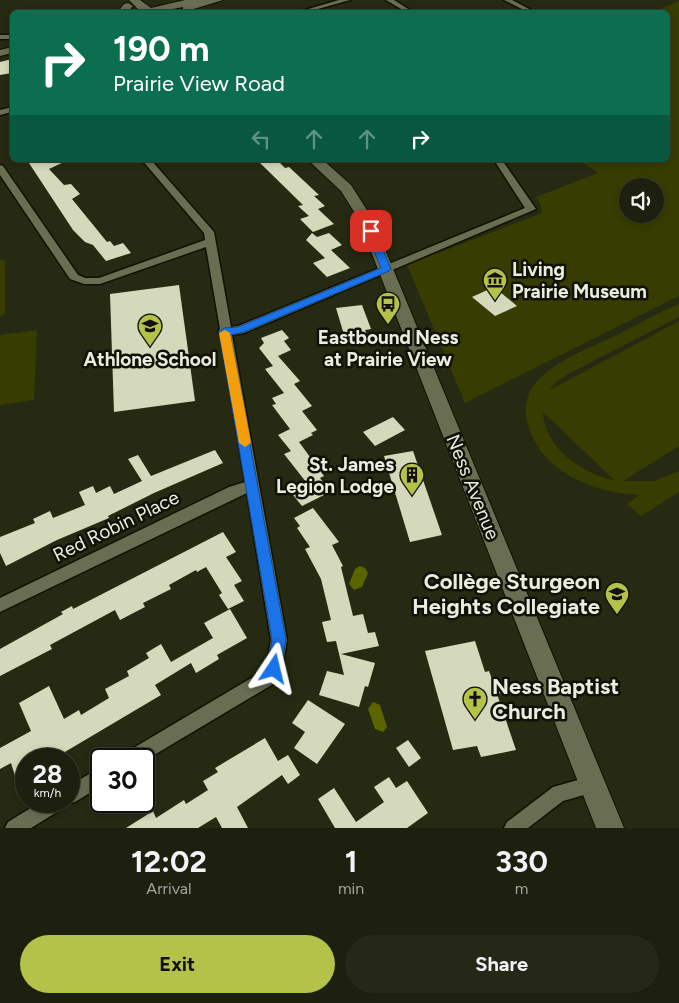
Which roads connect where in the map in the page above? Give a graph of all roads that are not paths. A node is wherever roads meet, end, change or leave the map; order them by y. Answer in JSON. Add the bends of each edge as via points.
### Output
{"nodes":[{"id":1,"x":198,"y":0,"type":"edge"},
{"id":2,"x":218,"y":0,"type":"edge"},
{"id":3,"x":348,"y":0,"type":"edge"},
{"id":4,"x":389,"y":0,"type":"edge"},
{"id":5,"x":507,"y":0,"type":"edge"},
{"id":6,"x":136,"y":8,"type":"edge"},
{"id":7,"x":175,"y":10,"type":"edge"},
{"id":8,"x":310,"y":10,"type":"edge"},
{"id":9,"x":406,"y":10,"type":"edge"},
{"id":10,"x":528,"y":10,"type":"edge"},
{"id":11,"x":148,"y":162,"type":"edge"},
{"id":12,"x":317,"y":162,"type":"edge"},
{"id":13,"x":499,"y":162,"type":"edge"},
{"id":14,"x":2,"y":173,"type":"edge"},
{"id":15,"x":210,"y":242,"type":"junction"},
{"id":16,"x":386,"y":269,"type":"junction"},
{"id":17,"x":224,"y":332,"type":"junction"},
{"id":18,"x":252,"y":486,"type":"junction"},
{"id":19,"x":0,"y":605,"type":"edge"},
{"id":20,"x":150,"y":748,"type":"edge"},
{"id":21,"x":592,"y":785,"type":"junction"},
{"id":22,"x":39,"y":813,"type":"edge"},
{"id":23,"x":14,"y":828,"type":"edge"},
{"id":24,"x":513,"y":828,"type":"edge"},
{"id":25,"x":610,"y":828,"type":"edge"}],
"edges":[{"from":1,"to":7,"type":"main road"},
{"from":2,"to":7,"type":"main road"},
{"from":3,"to":8,"type":"street"},
{"from":4,"to":9,"type":"street"},
{"from":5,"to":10,"type":"street"},
{"from":6,"to":7,"type":"main road"},
{"from":11,"to":15,"type":"street","via":[[204,225]]},
{"from":12,"to":16,"type":"main road","name":"Ness Avenue","via":[[346,188],[359,206]]},
{"from":13,"to":16,"type":"street","via":[[531,209]]},
{"from":14,"to":15,"type":"street","via":[[74,277],[84,281],[100,281]]},
{"from":15,"to":17,"type":"street"},
{"from":16,"to":17,"type":"street","via":[[240,330]]},
{"from":16,"to":21,"type":"main road","name":"Ness Avenue"},
{"from":17,"to":18,"type":"street"},
{"from":18,"to":19,"type":"street","name":"Red Robin Place","via":[[234,491]]},
{"from":18,"to":20,"type":"street","via":[[279,640],[274,669],[269,677]]},
{"from":21,"to":24,"type":"street","via":[[559,793]]},
{"from":21,"to":25,"type":"main road","name":"Ness Avenue"},
{"from":22,"to":23,"type":"street"}]}
